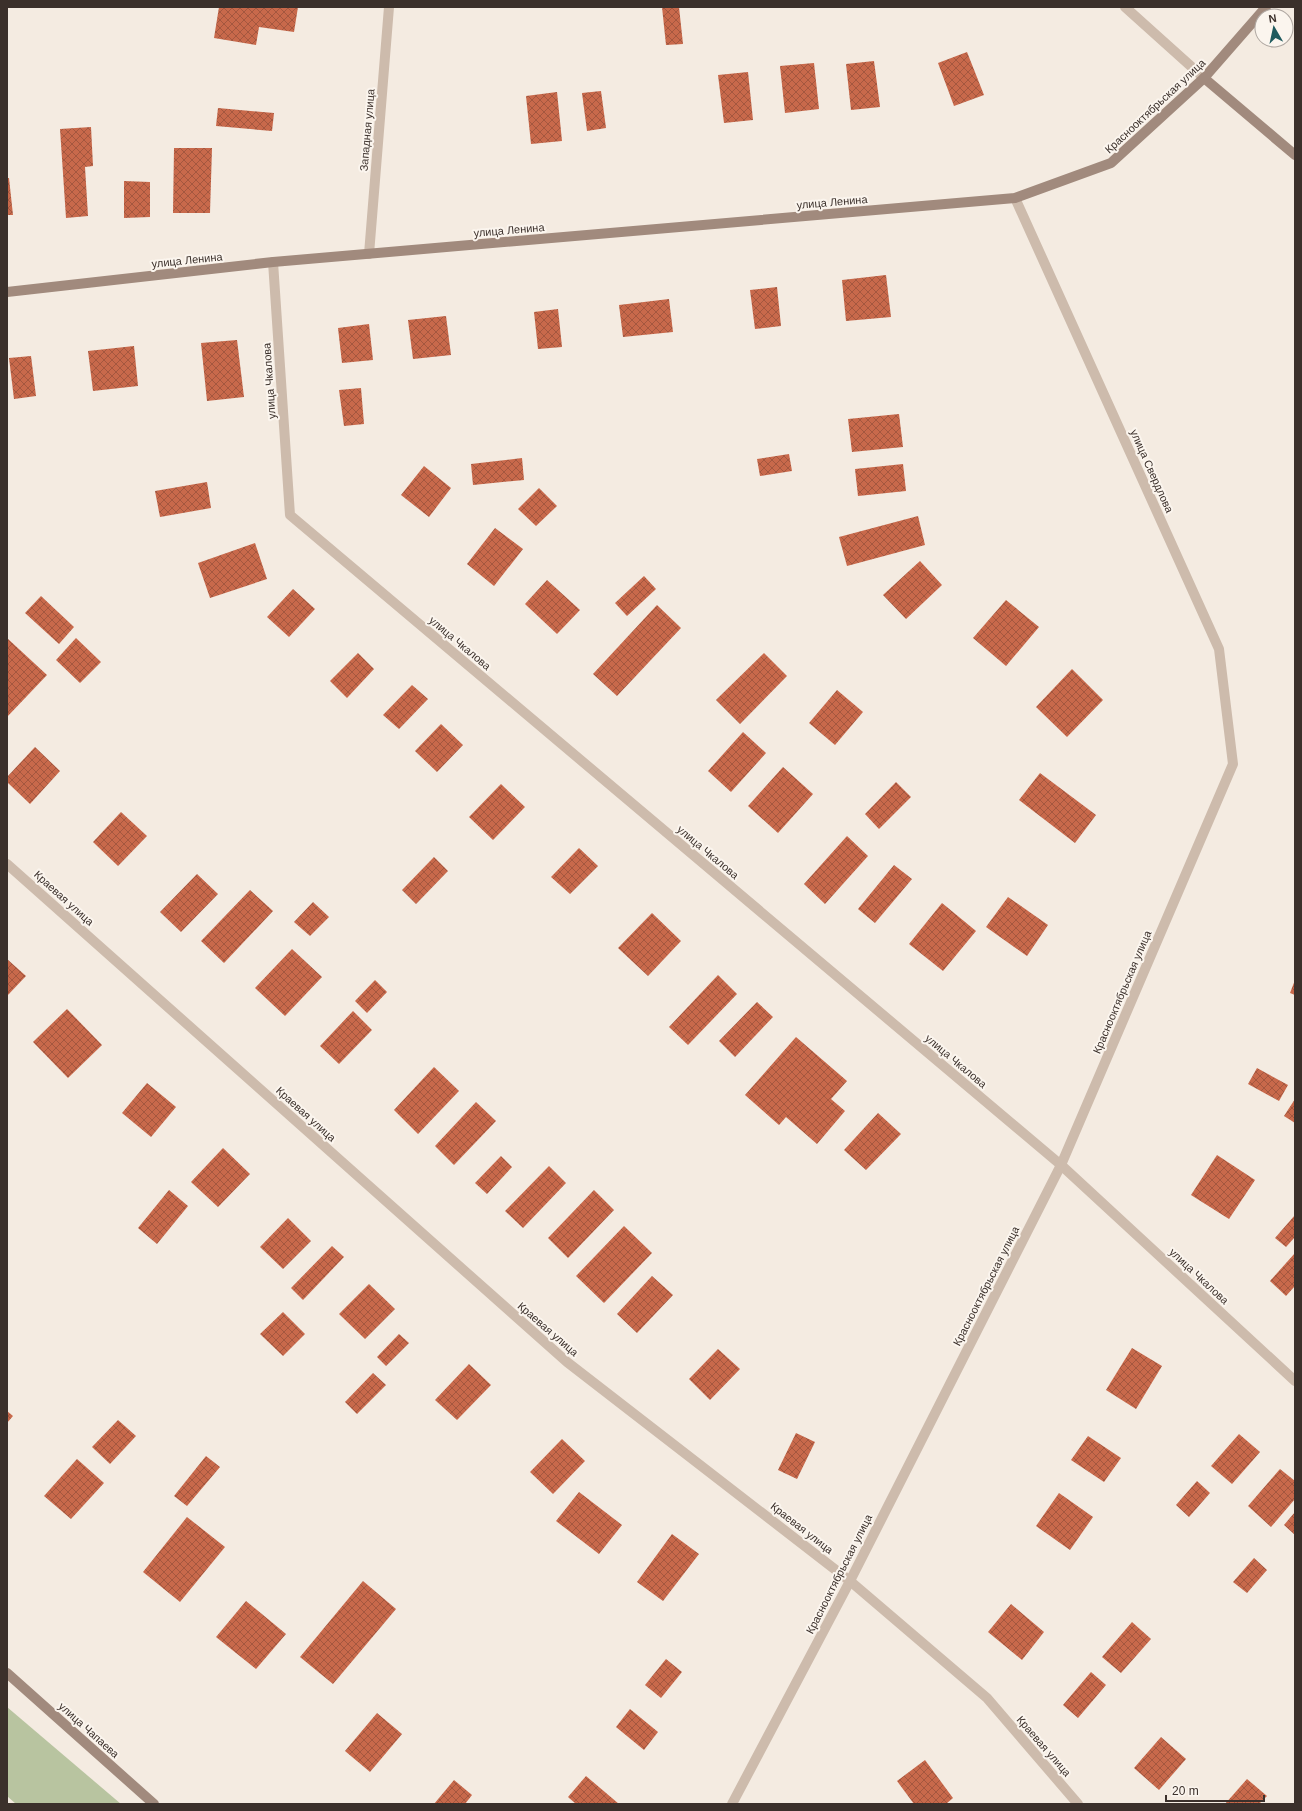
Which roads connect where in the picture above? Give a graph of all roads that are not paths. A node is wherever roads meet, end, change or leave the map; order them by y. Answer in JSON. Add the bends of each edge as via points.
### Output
{"nodes":[{"id":1,"x":389,"y":7,"type":"edge"},
{"id":2,"x":1125,"y":7,"type":"edge"},
{"id":3,"x":1266,"y":7,"type":"edge"},
{"id":4,"x":1204,"y":78,"type":"junction"},
{"id":5,"x":1295,"y":155,"type":"edge"},
{"id":6,"x":1015,"y":198,"type":"junction"},
{"id":7,"x":369,"y":254,"type":"junction"},
{"id":8,"x":273,"y":262,"type":"junction"},
{"id":9,"x":7,"y":292,"type":"edge"},
{"id":10,"x":1233,"y":764,"type":"joint"},
{"id":11,"x":7,"y":864,"type":"edge"},
{"id":12,"x":1061,"y":1165,"type":"junction"},
{"id":13,"x":1295,"y":1381,"type":"edge"},
{"id":14,"x":850,"y":1581,"type":"junction"},
{"id":15,"x":7,"y":1673,"type":"edge"},
{"id":16,"x":154,"y":1804,"type":"edge"},
{"id":17,"x":732,"y":1804,"type":"edge"},
{"id":18,"x":1078,"y":1804,"type":"edge"}],
"edges":[{"from":1,"to":7,"type":"street","name":"Западная улица"},
{"from":2,"to":4,"type":"street"},
{"from":3,"to":4,"type":"main road","name":"Краснооктябрьская улица"},
{"from":4,"to":5,"type":"main road"},
{"from":4,"to":6,"type":"main road","name":"Краснооктябрьская улица","via":[[1111,164]]},
{"from":6,"to":7,"type":"main road","name":"улица Ленина"},
{"from":6,"to":10,"type":"street","name":"улица Свердлова","via":[[1219,649]]},
{"from":7,"to":8,"type":"main road","name":"улица Ленина"},
{"from":8,"to":9,"type":"main road","name":"улица Ленина"},
{"from":8,"to":12,"type":"street","name":"улица Чкалова","via":[[290,515]]},
{"from":10,"to":12,"type":"street","name":"Краснооктябрьская улица"},
{"from":11,"to":14,"type":"street","name":"Краевая улица","via":[[567,1362]]},
{"from":12,"to":13,"type":"street","name":"улица Чкалова"},
{"from":12,"to":14,"type":"street","name":"Краснооктябрьская улица"},
{"from":14,"to":17,"type":"street","name":"Краснооктябрьская улица"},
{"from":14,"to":18,"type":"street","name":"Краевая улица","via":[[987,1698]]},
{"from":15,"to":16,"type":"main road","name":"улица Чапаева"}]}
